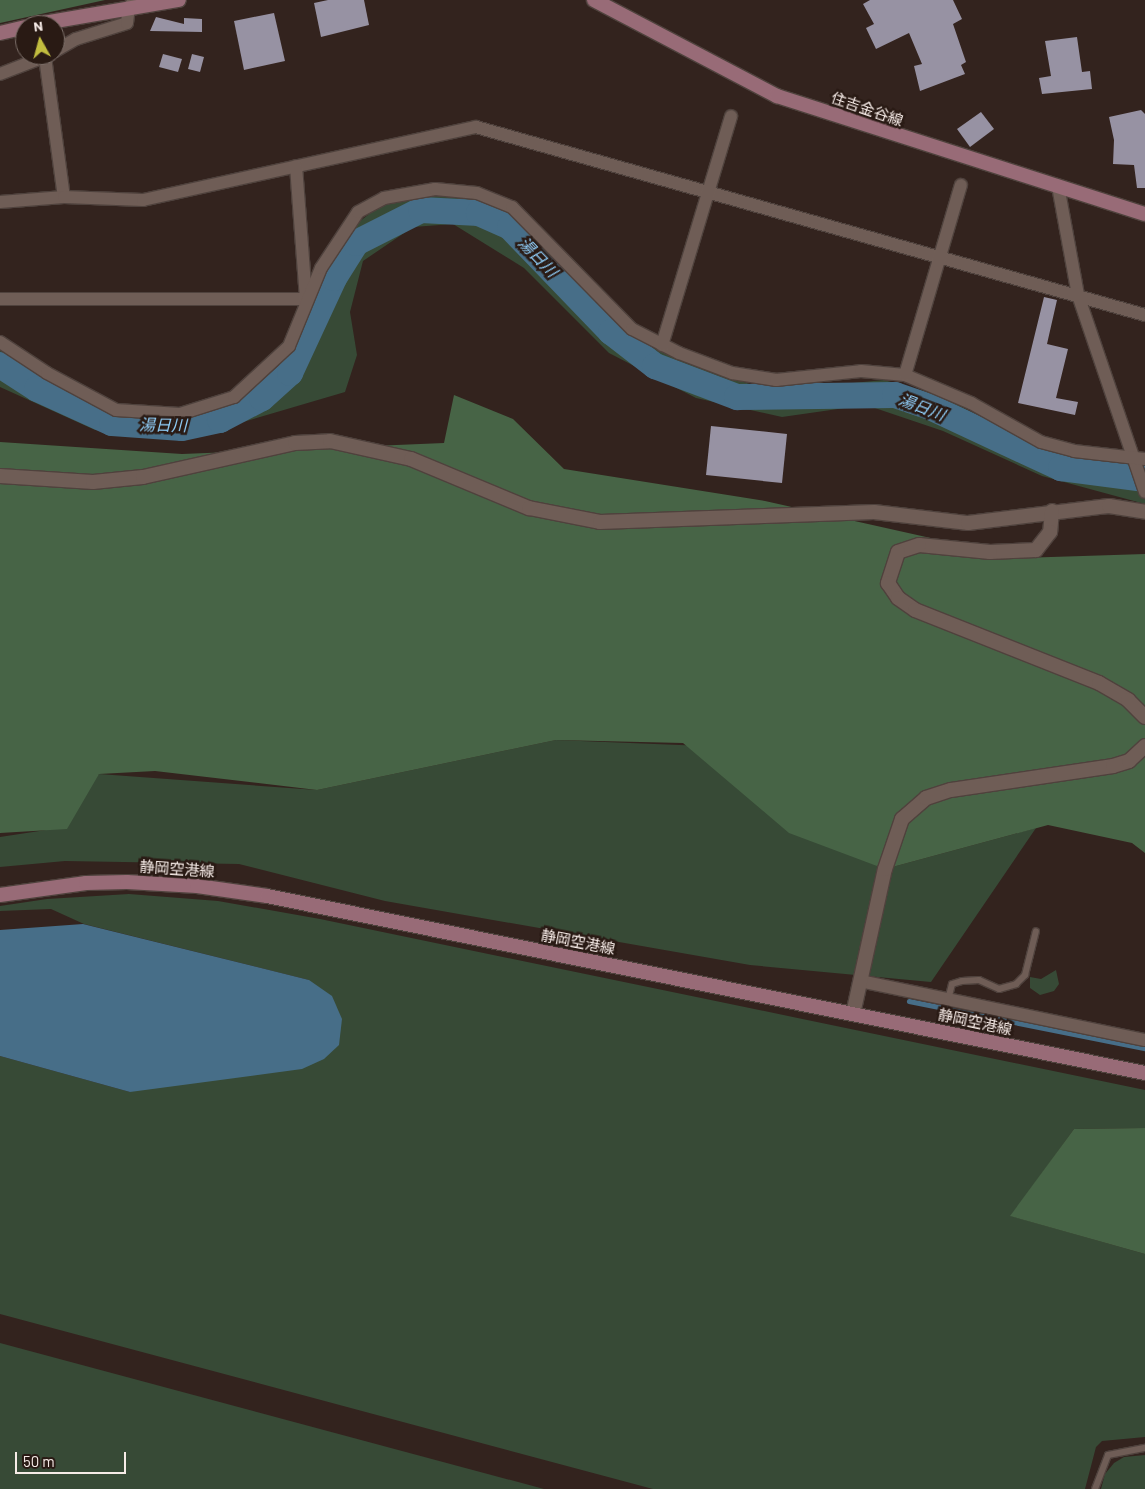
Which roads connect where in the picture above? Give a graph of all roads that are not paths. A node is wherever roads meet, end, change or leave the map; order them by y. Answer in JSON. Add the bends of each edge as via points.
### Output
{"nodes":[{"id":1,"x":179,"y":0,"type":"edge"},
{"id":2,"x":594,"y":0,"type":"edge"},
{"id":3,"x":132,"y":3,"type":"edge"},
{"id":4,"x":65,"y":18,"type":"edge"},
{"id":5,"x":15,"y":29,"type":"edge"},
{"id":6,"x":0,"y":33,"type":"edge"},
{"id":7,"x":65,"y":45,"type":"edge"},
{"id":8,"x":22,"y":65,"type":"edge"},
{"id":9,"x":51,"y":65,"type":"edge"},
{"id":10,"x":0,"y":74,"type":"edge"},
{"id":11,"x":731,"y":116,"type":"dead end"},
{"id":12,"x":296,"y":166,"type":"junction"},
{"id":13,"x":961,"y":185,"type":"dead end"},
{"id":14,"x":1058,"y":186,"type":"junction"},
{"id":15,"x":708,"y":192,"type":"junction"},
{"id":16,"x":64,"y":197,"type":"junction"},
{"id":17,"x":0,"y":202,"type":"edge"},
{"id":18,"x":1145,"y":214,"type":"edge"},
{"id":19,"x":941,"y":257,"type":"junction"},
{"id":20,"x":1078,"y":295,"type":"junction"},
{"id":21,"x":0,"y":299,"type":"edge"},
{"id":22,"x":306,"y":299,"type":"junction"},
{"id":23,"x":1145,"y":315,"type":"edge"},
{"id":24,"x":0,"y":342,"type":"edge"},
{"id":25,"x":662,"y":345,"type":"junction"},
{"id":26,"x":906,"y":375,"type":"junction"},
{"id":27,"x":1139,"y":458,"type":"edge"},
{"id":28,"x":0,"y":476,"type":"edge"},
{"id":29,"x":1145,"y":492,"type":"edge"},
{"id":30,"x":1052,"y":512,"type":"junction"},
{"id":31,"x":1145,"y":512,"type":"edge"},
{"id":32,"x":1145,"y":717,"type":"edge"},
{"id":33,"x":1145,"y":746,"type":"edge"},
{"id":34,"x":0,"y":895,"type":"edge"},
{"id":35,"x":1036,"y":931,"type":"dead end"},
{"id":36,"x":860,"y":981,"type":"junction"},
{"id":37,"x":948,"y":1000,"type":"junction"},
{"id":38,"x":853,"y":1014,"type":"junction"},
{"id":39,"x":1145,"y":1040,"type":"edge"},
{"id":40,"x":1145,"y":1073,"type":"edge"},
{"id":41,"x":1145,"y":1448,"type":"edge"},
{"id":42,"x":1095,"y":1489,"type":"edge"}],
"edges":[{"from":1,"to":3,"type":"main road"},
{"from":2,"to":14,"type":"main road","name":"住吉金谷線","via":[[778,96]]},
{"from":3,"to":4,"type":"main road"},
{"from":3,"to":7,"type":"street","via":[[127,23]]},
{"from":5,"to":6,"type":"main road"},
{"from":8,"to":10,"type":"street"},
{"from":9,"to":16,"type":"street"},
{"from":11,"to":15,"type":"street"},
{"from":12,"to":15,"type":"street","via":[[476,127]]},
{"from":12,"to":16,"type":"street","via":[[143,200]]},
{"from":12,"to":22,"type":"street"},
{"from":13,"to":19,"type":"street"},
{"from":14,"to":18,"type":"main road","name":"住吉金谷線"},
{"from":14,"to":20,"type":"street"},
{"from":15,"to":19,"type":"street"},
{"from":15,"to":25,"type":"street"},
{"from":16,"to":17,"type":"street"},
{"from":19,"to":20,"type":"street"},
{"from":19,"to":26,"type":"street"},
{"from":20,"to":23,"type":"street"},
{"from":20,"to":27,"type":"street"},
{"from":21,"to":22,"type":"street"},
{"from":22,"to":24,"type":"street","via":[[289,346],[260,377],[234,397],[180,414],[116,410],[46,373]]},
{"from":22,"to":25,"type":"street","via":[[341,235],[358,212],[384,198],[435,189],[477,193],[512,207],[632,329]]},
{"from":25,"to":26,"type":"street","via":[[732,373],[776,380],[861,371]]},
{"from":26,"to":27,"type":"street","via":[[971,403],[1041,442]]},
{"from":27,"to":29,"type":"street"},
{"from":28,"to":30,"type":"street","via":[[93,482],[143,477],[295,443],[330,441],[411,459],[529,508],[600,522],[874,512],[968,524]]},
{"from":30,"to":31,"type":"street","via":[[1109,506]]},
{"from":30,"to":32,"type":"street","via":[[1050,532],[1036,550],[990,552],[919,545],[898,552],[888,583],[898,598],[914,610],[1100,684],[1128,700]]},
{"from":33,"to":36,"type":"street","via":[[1130,761],[1113,766],[951,790],[926,798],[902,819],[893,838]]},
{"from":34,"to":38,"type":"main road","name":"静岡空港線","via":[[86,883],[127,882],[250,893]]},
{"from":35,"to":37,"type":"lane","via":[[1025,975],[1016,984],[999,989],[979,980],[962,981],[952,984]]},
{"from":36,"to":37,"type":"street"},
{"from":36,"to":38,"type":"street"},
{"from":37,"to":39,"type":"street"},
{"from":38,"to":40,"type":"main road","name":"静岡空港線"},
{"from":41,"to":42,"type":"lane","via":[[1108,1455]]}]}
